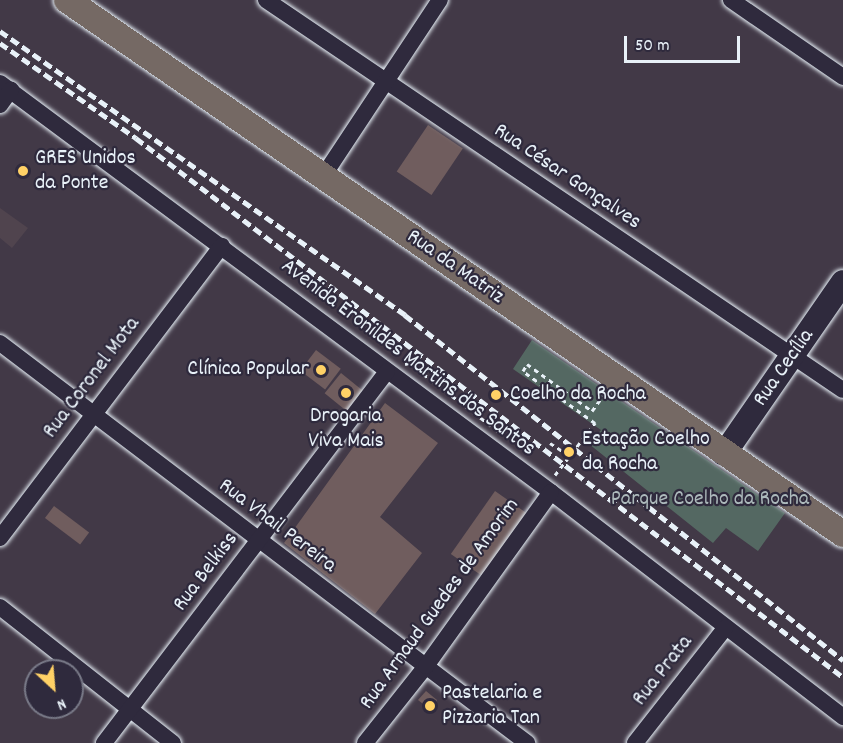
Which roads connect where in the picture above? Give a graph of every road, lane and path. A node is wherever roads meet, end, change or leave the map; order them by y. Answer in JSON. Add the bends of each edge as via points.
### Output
{"nodes":[{"id":1,"x":67,"y":0,"type":"edge"},
{"id":2,"x":266,"y":0,"type":"edge"},
{"id":3,"x":440,"y":0,"type":"edge"},
{"id":4,"x":731,"y":0,"type":"edge"},
{"id":5,"x":843,"y":78,"type":"edge"},
{"id":6,"x":384,"y":82,"type":"junction"},
{"id":7,"x":5,"y":86,"type":"edge"},
{"id":8,"x":0,"y":105,"type":"edge"},
{"id":9,"x":324,"y":175,"type":"junction"},
{"id":10,"x":222,"y":246,"type":"junction"},
{"id":11,"x":843,"y":282,"type":"edge"},
{"id":12,"x":0,"y":343,"type":"edge"},
{"id":13,"x":792,"y":356,"type":"junction"},
{"id":14,"x":387,"y":371,"type":"junction"},
{"id":15,"x":616,"y":379,"type":"junction"},
{"id":16,"x":843,"y":390,"type":"edge"},
{"id":17,"x":94,"y":412,"type":"junction"},
{"id":18,"x":550,"y":443,"type":"dead end"},
{"id":19,"x":724,"y":454,"type":"junction"},
{"id":20,"x":570,"y":456,"type":"junction"},
{"id":21,"x":555,"y":475,"type":"dead end"},
{"id":22,"x":551,"y":492,"type":"junction"},
{"id":23,"x":843,"y":534,"type":"edge"},
{"id":24,"x":0,"y":538,"type":"edge"},
{"id":25,"x":258,"y":540,"type":"junction"},
{"id":26,"x":0,"y":607,"type":"edge"},
{"id":27,"x":726,"y":627,"type":"junction"},
{"id":28,"x":426,"y":666,"type":"junction"},
{"id":29,"x":129,"y":710,"type":"junction"},
{"id":30,"x":843,"y":717,"type":"edge"},
{"id":31,"x":104,"y":743,"type":"edge"},
{"id":32,"x":173,"y":743,"type":"edge"},
{"id":33,"x":365,"y":743,"type":"edge"},
{"id":34,"x":527,"y":743,"type":"edge"},
{"id":35,"x":635,"y":743,"type":"edge"}],
"edges":[{"from":1,"to":9,"type":"main road","name":"Rua da Matriz"},
{"from":2,"to":6,"type":"street","name":"Rua César Gonçalves"},
{"from":3,"to":6,"type":"street"},
{"from":4,"to":5,"type":"street"},
{"from":6,"to":9,"type":"street"},
{"from":6,"to":13,"type":"street","name":"Rua César Gonçalves"},
{"from":7,"to":8,"type":"street"},
{"from":7,"to":10,"type":"street","name":"Avenida Eronildes Martins dos Santos"},
{"from":9,"to":15,"type":"main road","name":"Rua da Matriz"},
{"from":10,"to":14,"type":"street","name":"Avenida Eronildes Martins dos Santos"},
{"from":10,"to":17,"type":"street","name":"Rua Coronel Mota"},
{"from":11,"to":13,"type":"street","name":"Rua Cecília"},
{"from":12,"to":17,"type":"street","name":"Rua Vhail Pereira"},
{"from":13,"to":16,"type":"street","name":"Rua César Gonçalves"},
{"from":13,"to":19,"type":"street","name":"Rua Cecília"},
{"from":14,"to":22,"type":"street","name":"Avenida Eronildes Martins dos Santos"},
{"from":14,"to":25,"type":"street","name":"Rua Belkiss"},
{"from":15,"to":19,"type":"main road","name":"Rua da Matriz"},
{"from":15,"to":20,"type":"path","bridge":true,"via":[[592,411],[526,364],[523,370],[595,423]]},
{"from":17,"to":24,"type":"street","name":"Rua Coronel Mota"},
{"from":17,"to":25,"type":"street","name":"Rua Vhail Pereira"},
{"from":18,"to":20,"type":"path","bridge":true},
{"from":19,"to":23,"type":"main road","name":"Rua da Matriz"},
{"from":20,"to":21,"type":"path","bridge":true},
{"from":22,"to":27,"type":"street","name":"Avenida Eronildes Martins dos Santos"},
{"from":22,"to":28,"type":"street","name":"Rua Arnaud Guedes de Amorim"},
{"from":25,"to":28,"type":"street","name":"Rua Vhail Pereira"},
{"from":25,"to":29,"type":"street","name":"Rua Belkiss"},
{"from":26,"to":29,"type":"street"},
{"from":27,"to":30,"type":"street","name":"Avenida Eronildes Martins dos Santos"},
{"from":27,"to":35,"type":"street","name":"Rua Prata"},
{"from":28,"to":33,"type":"street","name":"Rua Arnaud Guedes de Amorim"},
{"from":28,"to":34,"type":"street","name":"Rua Vhail Pereira"},
{"from":29,"to":31,"type":"street","name":"Rua Belkiss"},
{"from":29,"to":32,"type":"street"}]}
